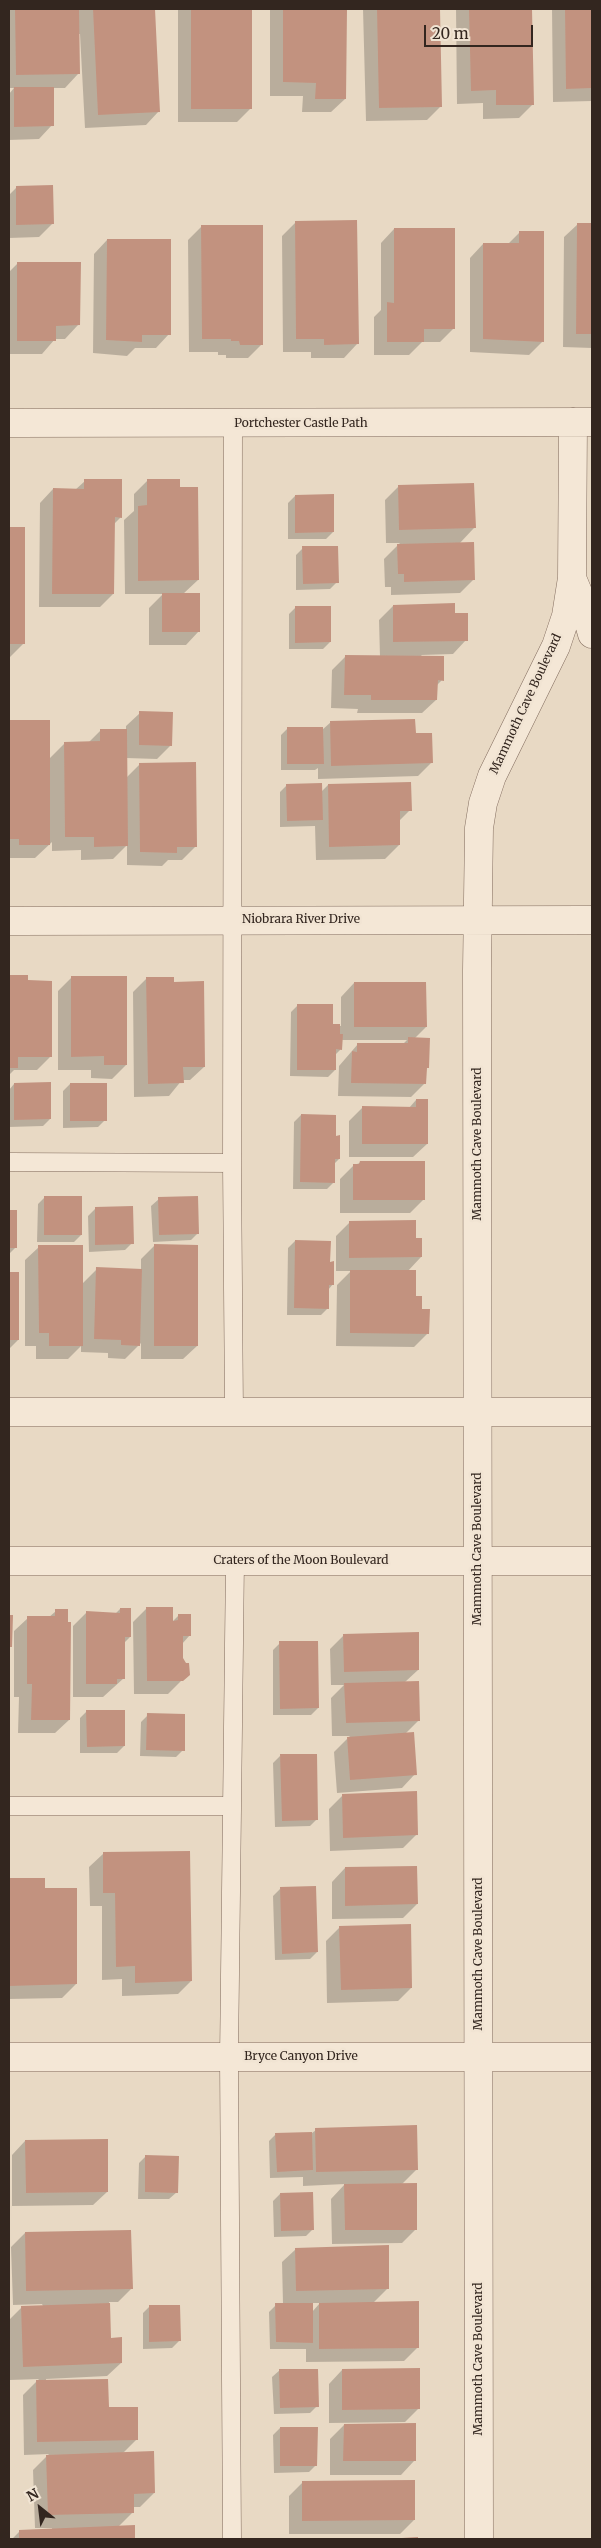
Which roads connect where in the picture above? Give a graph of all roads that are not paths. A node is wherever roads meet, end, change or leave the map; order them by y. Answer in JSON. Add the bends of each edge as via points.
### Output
{"nodes":[{"id":1,"x":583,"y":422,"type":"edge"},
{"id":2,"x":9,"y":423,"type":"edge"},
{"id":3,"x":233,"y":424,"type":"junction"},
{"id":4,"x":572,"y":578,"type":"junction"},
{"id":5,"x":592,"y":634,"type":"edge"},
{"id":6,"x":234,"y":920,"type":"junction"},
{"id":7,"x":478,"y":920,"type":"junction"},
{"id":8,"x":592,"y":920,"type":"edge"},
{"id":9,"x":9,"y":921,"type":"edge"},
{"id":10,"x":9,"y":1162,"type":"edge"},
{"id":11,"x":232,"y":1162,"type":"junction"},
{"id":12,"x":9,"y":1412,"type":"edge"},
{"id":13,"x":234,"y":1412,"type":"junction"},
{"id":14,"x":478,"y":1412,"type":"junction"},
{"id":15,"x":592,"y":1412,"type":"edge"},
{"id":16,"x":9,"y":1561,"type":"edge"},
{"id":17,"x":235,"y":1561,"type":"junction"},
{"id":18,"x":478,"y":1561,"type":"junction"},
{"id":19,"x":592,"y":1561,"type":"edge"},
{"id":20,"x":9,"y":1806,"type":"edge"},
{"id":21,"x":232,"y":1806,"type":"junction"},
{"id":22,"x":9,"y":2057,"type":"edge"},
{"id":23,"x":229,"y":2057,"type":"junction"},
{"id":24,"x":479,"y":2057,"type":"junction"},
{"id":25,"x":592,"y":2057,"type":"edge"},
{"id":26,"x":232,"y":2539,"type":"edge"},
{"id":27,"x":479,"y":2539,"type":"edge"}],
"edges":[{"from":1,"to":3,"type":"street","name":"Portchester Castle Path"},
{"from":1,"to":4,"type":"street","name":"Mammoth Cave Boulevard"},
{"from":2,"to":3,"type":"street","name":"Portchester Castle Path"},
{"from":3,"to":6,"type":"lane"},
{"from":4,"to":5,"type":"street","name":"Mammoth Cave Boulevard"},
{"from":4,"to":7,"type":"street","name":"Mammoth Cave Boulevard","via":[[566,616],[556,646],[504,748],[483,803],[479,828]]},
{"from":6,"to":7,"type":"street","name":"Niobrara River Drive"},
{"from":6,"to":9,"type":"street","name":"Niobrara River Drive"},
{"from":6,"to":11,"type":"lane"},
{"from":7,"to":8,"type":"street","name":"Niobrara River Drive"},
{"from":7,"to":14,"type":"street","name":"Mammoth Cave Boulevard"},
{"from":10,"to":11,"type":"lane"},
{"from":11,"to":13,"type":"lane"},
{"from":12,"to":13,"type":"street"},
{"from":13,"to":14,"type":"street"},
{"from":14,"to":15,"type":"street"},
{"from":14,"to":18,"type":"street","name":"Mammoth Cave Boulevard"},
{"from":16,"to":17,"type":"street","name":"Craters of the Moon Boulevard"},
{"from":17,"to":18,"type":"street","name":"Craters of the Moon Boulevard"},
{"from":17,"to":21,"type":"lane"},
{"from":18,"to":19,"type":"street","name":"Craters of the Moon Boulevard"},
{"from":18,"to":24,"type":"street","name":"Mammoth Cave Boulevard"},
{"from":20,"to":21,"type":"lane"},
{"from":21,"to":23,"type":"lane"},
{"from":22,"to":23,"type":"street","name":"Bryce Canyon Drive"},
{"from":23,"to":24,"type":"street","name":"Bryce Canyon Drive"},
{"from":23,"to":26,"type":"lane"},
{"from":24,"to":25,"type":"street","name":"Bryce Canyon Drive"},
{"from":24,"to":27,"type":"street","name":"Mammoth Cave Boulevard"}]}
